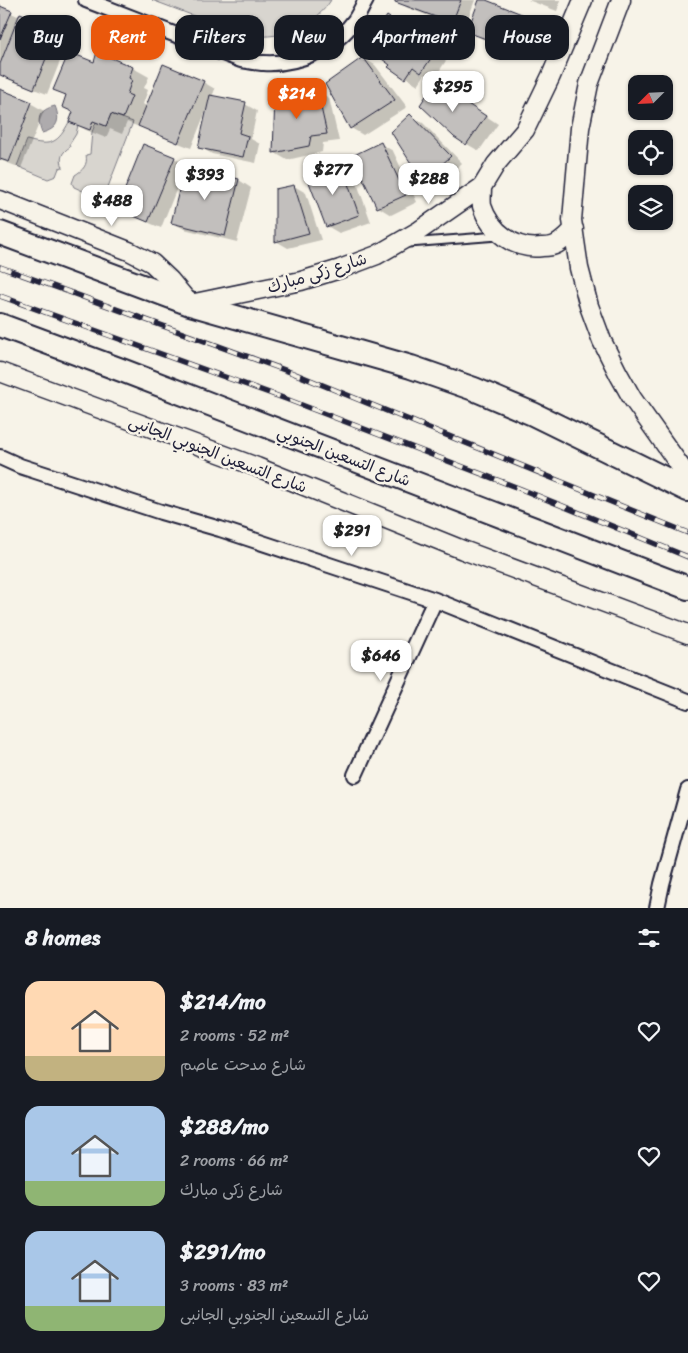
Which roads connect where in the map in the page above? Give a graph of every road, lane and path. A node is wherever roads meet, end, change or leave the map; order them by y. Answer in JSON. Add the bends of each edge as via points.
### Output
{"nodes":[{"id":1,"x":86,"y":0,"type":"edge"},
{"id":2,"x":366,"y":0,"type":"edge"},
{"id":3,"x":583,"y":0,"type":"edge"},
{"id":4,"x":621,"y":0,"type":"edge"},
{"id":5,"x":482,"y":187,"type":"junction"},
{"id":6,"x":0,"y":200,"type":"edge"},
{"id":7,"x":574,"y":228,"type":"junction"},
{"id":8,"x":0,"y":233,"type":"edge"},
{"id":9,"x":502,"y":235,"type":"junction"},
{"id":10,"x":396,"y":244,"type":"junction"},
{"id":11,"x":190,"y":304,"type":"junction"},
{"id":12,"x":0,"y":325,"type":"edge"},
{"id":13,"x":0,"y":372,"type":"edge"},
{"id":14,"x":0,"y":457,"type":"edge"},
{"id":15,"x":688,"y":477,"type":"edge"},
{"id":16,"x":688,"y":490,"type":"edge"},
{"id":17,"x":688,"y":588,"type":"edge"},
{"id":18,"x":435,"y":600,"type":"junction"},
{"id":19,"x":688,"y":634,"type":"edge"},
{"id":20,"x":688,"y":701,"type":"edge"},
{"id":21,"x":354,"y":776,"type":"dead end"},
{"id":22,"x":688,"y":790,"type":"edge"},
{"id":23,"x":657,"y":908,"type":"edge"}],
"edges":[{"from":1,"to":2,"type":"street","via":[[241,60],[265,63],[290,61],[322,49],[354,21]]},
{"from":3,"to":5,"type":"street","name":"شارع زكى مبارك","via":[[525,130],[496,164]]},
{"from":4,"to":7,"type":"street","via":[[589,84],[580,128]]},
{"from":5,"to":9,"type":"street","via":[[482,204],[489,221]]},
{"from":5,"to":10,"type":"street","name":"شارع زكى مبارك"},
{"from":6,"to":11,"type":"street","via":[[152,263]]},
{"from":7,"to":9,"type":"street","via":[[555,246],[536,248],[518,245]]},
{"from":7,"to":15,"type":"street","via":[[579,268],[602,341],[632,398]]},
{"from":8,"to":11,"type":"main road"},
{"from":9,"to":10,"type":"lane"},
{"from":10,"to":11,"type":"street","name":"شارع زكى مبارك","via":[[377,255],[300,281]]},
{"from":11,"to":16,"type":"main road","via":[[411,367],[474,389],[533,414]]},
{"from":12,"to":17,"type":"main road","name":"شارع التسعين الجنوبي"},
{"from":13,"to":19,"type":"street","name":"شارع التسعين الجنوبي الجانبى"},
{"from":14,"to":18,"type":"street"},
{"from":18,"to":20,"type":"street"},
{"from":18,"to":21,"type":"street"},
{"from":22,"to":23,"type":"street"}]}
